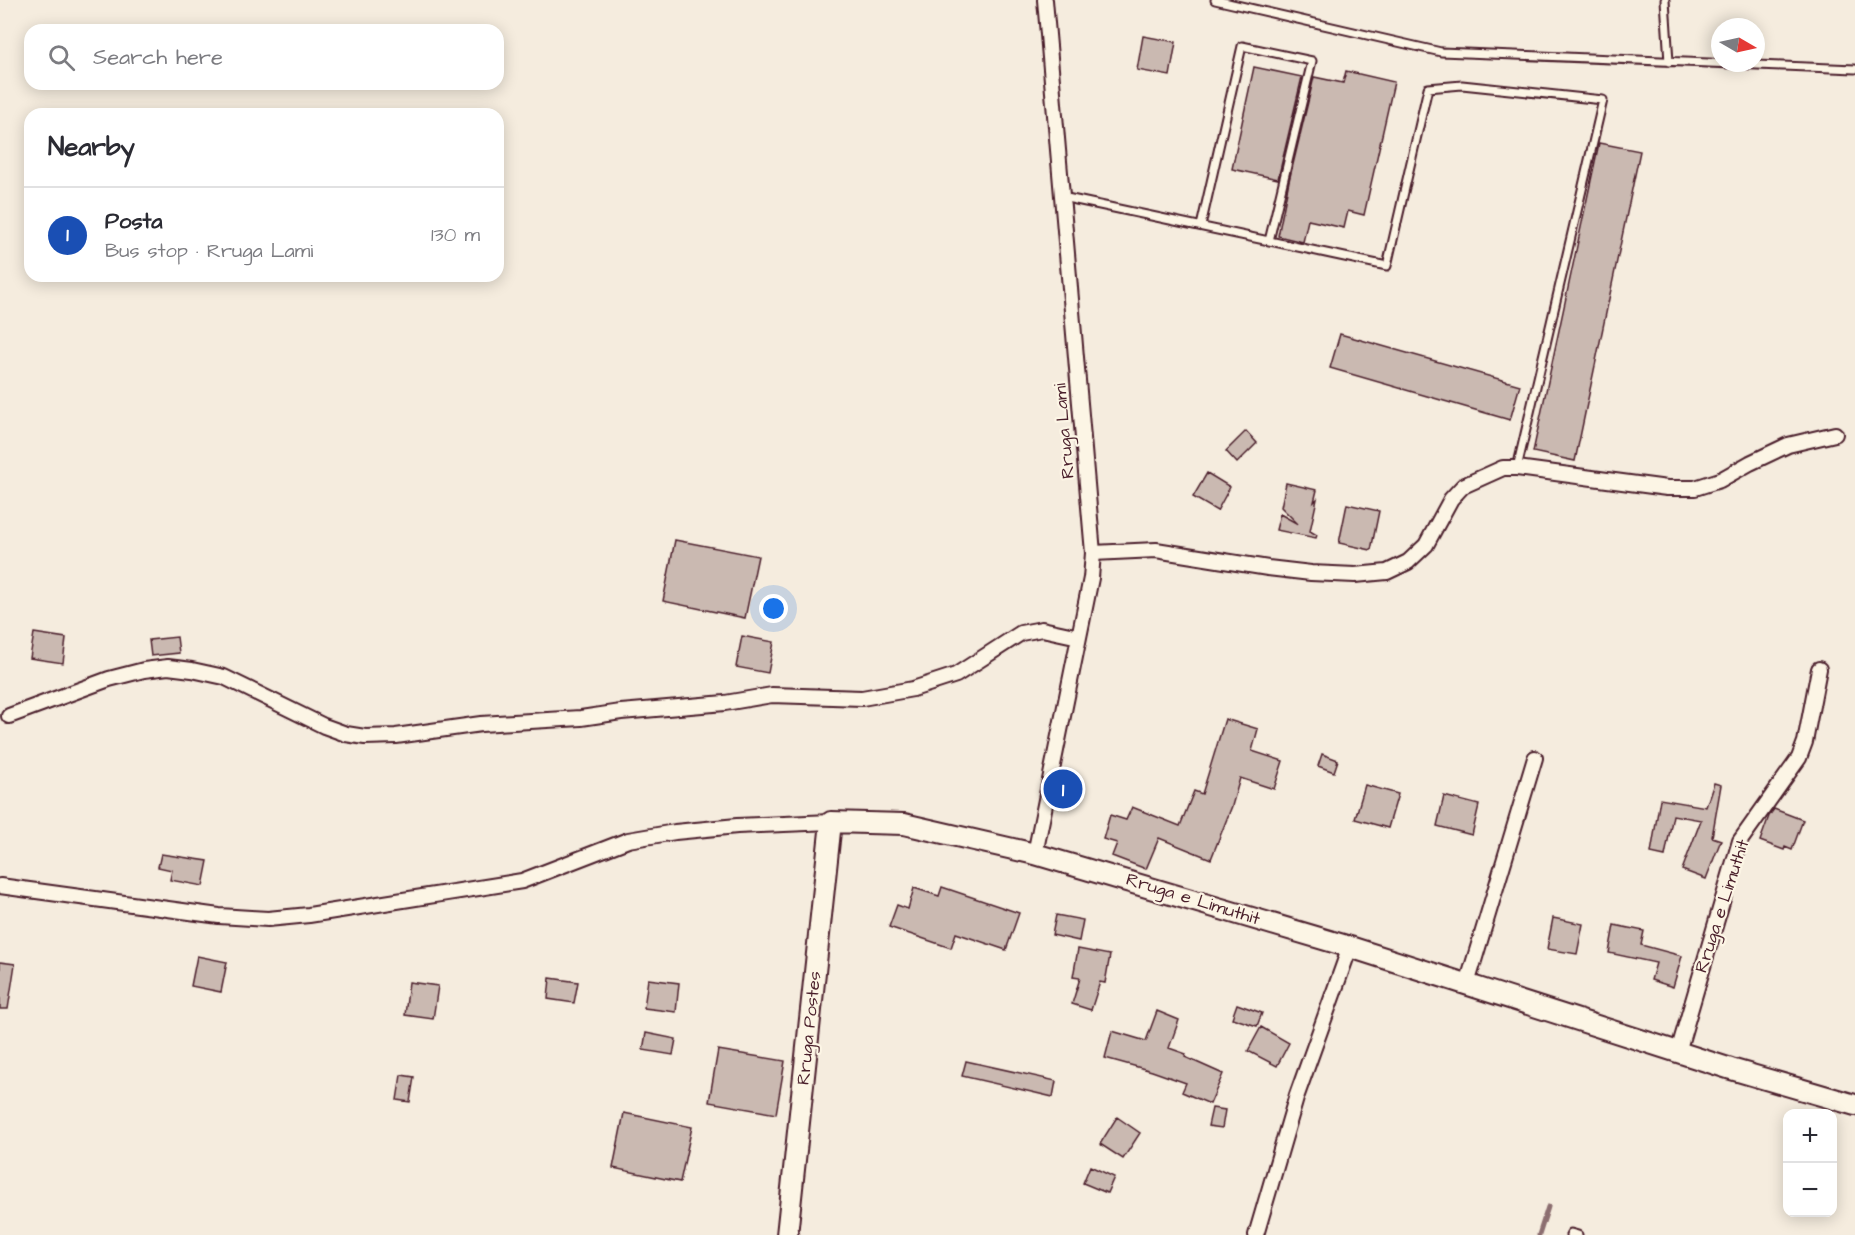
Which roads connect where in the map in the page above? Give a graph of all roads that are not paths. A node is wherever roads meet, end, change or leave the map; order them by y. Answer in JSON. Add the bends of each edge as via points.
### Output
{"nodes":[{"id":1,"x":1045,"y":0,"type":"edge"},
{"id":2,"x":1215,"y":0,"type":"edge"},
{"id":3,"x":1665,"y":0,"type":"edge"},
{"id":4,"x":1669,"y":62,"type":"junction"},
{"id":5,"x":1855,"y":69,"type":"edge"},
{"id":6,"x":1062,"y":197,"type":"junction"},
{"id":7,"x":1201,"y":226,"type":"junction"},
{"id":8,"x":1269,"y":241,"type":"junction"},
{"id":9,"x":1834,"y":434,"type":"dead end"},
{"id":10,"x":1517,"y":468,"type":"junction"},
{"id":11,"x":1093,"y":553,"type":"junction"},
{"id":12,"x":1079,"y":637,"type":"junction"},
{"id":13,"x":1819,"y":669,"type":"dead end"},
{"id":14,"x":9,"y":716,"type":"dead end"},
{"id":15,"x":1534,"y":758,"type":"dead end"},
{"id":16,"x":831,"y":822,"type":"junction"},
{"id":17,"x":1035,"y":854,"type":"junction"},
{"id":18,"x":0,"y":886,"type":"edge"},
{"id":19,"x":1350,"y":947,"type":"junction"},
{"id":20,"x":1467,"y":984,"type":"junction"},
{"id":21,"x":1678,"y":1052,"type":"junction"},
{"id":22,"x":1855,"y":1105,"type":"edge"},
{"id":23,"x":787,"y":1235,"type":"edge"},
{"id":24,"x":1256,"y":1235,"type":"edge"},
{"id":25,"x":1570,"y":1235,"type":"edge"},
{"id":26,"x":1578,"y":1235,"type":"edge"}],
"edges":[{"from":1,"to":6,"type":"street","name":"Rruga Lami"},
{"from":2,"to":4,"type":"lane","via":[[1441,52]]},
{"from":3,"to":4,"type":"lane"},
{"from":4,"to":5,"type":"lane"},
{"from":6,"to":7,"type":"lane"},
{"from":6,"to":11,"type":"street","name":"Rruga Lami"},
{"from":7,"to":8,"type":"lane"},
{"from":7,"to":8,"type":"lane","via":[[1242,46],[1312,61]]},
{"from":8,"to":10,"type":"lane","via":[[1387,266],[1428,88],[1462,86],[1603,100]]},
{"from":9,"to":10,"type":"street","via":[[1788,445],[1720,480],[1695,488],[1667,488]]},
{"from":10,"to":11,"type":"street","via":[[1503,468],[1463,486],[1451,499],[1426,545],[1408,562],[1387,572],[1311,573],[1156,550]]},
{"from":11,"to":12,"type":"street","name":"Rruga Lami"},
{"from":12,"to":14,"type":"street","via":[[1042,629],[1021,633],[956,675],[914,689],[862,698],[772,695],[396,736],[345,734],[224,677],[168,667],[109,680]]},
{"from":12,"to":17,"type":"street","name":"Rruga Lami"},
{"from":13,"to":21,"type":"street","name":"Rruga e Limuthit","via":[[1799,758],[1740,841]]},
{"from":15,"to":20,"type":"street"},
{"from":16,"to":17,"type":"street","name":"Rruga e Limuthit","via":[[904,824]]},
{"from":16,"to":18,"type":"street","via":[[737,826],[628,840],[522,881],[268,919],[219,916]]},
{"from":16,"to":23,"type":"street","name":"Rruga Postes"},
{"from":17,"to":19,"type":"street","name":"Rruga e Limuthit"},
{"from":19,"to":20,"type":"street","name":"Rruga e Limuthit"},
{"from":19,"to":24,"type":"street","via":[[1298,1095]]},
{"from":20,"to":21,"type":"street","name":"Rruga e Limuthit"},
{"from":21,"to":22,"type":"street","name":"Rruga e Limuthit"},
{"from":25,"to":26,"type":"lane"}]}
